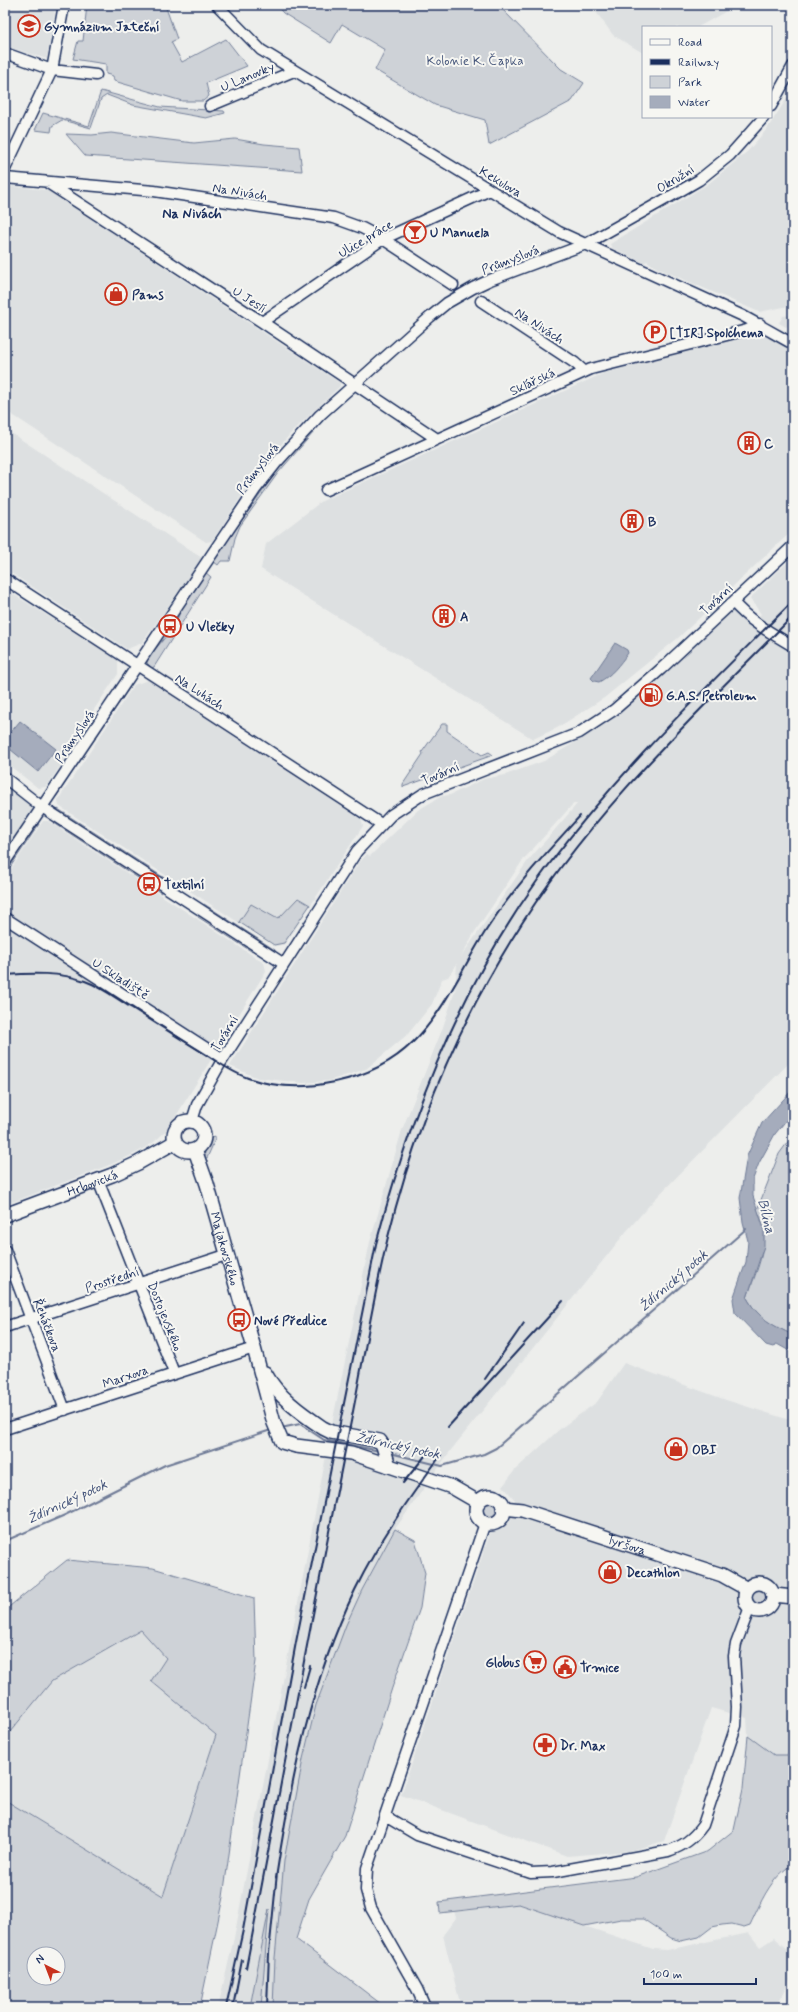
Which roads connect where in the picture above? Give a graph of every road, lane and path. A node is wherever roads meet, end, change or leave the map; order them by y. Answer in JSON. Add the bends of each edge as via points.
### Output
{"nodes":[{"id":1,"x":64,"y":5,"type":"edge"},
{"id":2,"x":217,"y":5,"type":"edge"},
{"id":3,"x":5,"y":53,"type":"edge"},
{"id":4,"x":793,"y":66,"type":"edge"},
{"id":5,"x":52,"y":70,"type":"junction"},
{"id":6,"x":294,"y":71,"type":"junction"},
{"id":7,"x":96,"y":75,"type":"dead end"},
{"id":8,"x":772,"y":104,"type":"edge"},
{"id":9,"x":210,"y":106,"type":"dead end"},
{"id":10,"x":763,"y":118,"type":"edge"},
{"id":11,"x":5,"y":169,"type":"edge"},
{"id":12,"x":5,"y":178,"type":"edge"},
{"id":13,"x":47,"y":182,"type":"junction"},
{"id":14,"x":490,"y":190,"type":"junction"},
{"id":15,"x":383,"y":239,"type":"junction"},
{"id":16,"x":586,"y":244,"type":"junction"},
{"id":17,"x":453,"y":285,"type":"dead end"},
{"id":18,"x":481,"y":301,"type":"dead end"},
{"id":19,"x":262,"y":322,"type":"junction"},
{"id":20,"x":760,"y":324,"type":"junction"},
{"id":21,"x":793,"y":344,"type":"edge"},
{"id":22,"x":584,"y":371,"type":"junction"},
{"id":23,"x":354,"y":385,"type":"junction"},
{"id":24,"x":437,"y":439,"type":"junction"},
{"id":25,"x":326,"y":490,"type":"dead end"},
{"id":26,"x":793,"y":546,"type":"edge"},
{"id":27,"x":5,"y":579,"type":"edge"},
{"id":28,"x":733,"y":602,"type":"junction"},
{"id":29,"x":793,"y":646,"type":"edge"},
{"id":30,"x":137,"y":665,"type":"junction"},
{"id":31,"x":5,"y":778,"type":"edge"},
{"id":32,"x":42,"y":807,"type":"junction"},
{"id":33,"x":381,"y":824,"type":"junction"},
{"id":34,"x":5,"y":862,"type":"edge"},
{"id":35,"x":5,"y":918,"type":"edge"},
{"id":36,"x":284,"y":964,"type":"junction"},
{"id":37,"x":223,"y":1059,"type":"junction"},
{"id":38,"x":192,"y":1121,"type":"junction"},
{"id":39,"x":175,"y":1142,"type":"junction"},
{"id":40,"x":195,"y":1150,"type":"junction"},
{"id":41,"x":98,"y":1180,"type":"junction"},
{"id":42,"x":5,"y":1215,"type":"edge"},
{"id":43,"x":5,"y":1250,"type":"edge"},
{"id":44,"x":226,"y":1255,"type":"junction"},
{"id":45,"x":139,"y":1284,"type":"junction"},
{"id":46,"x":31,"y":1318,"type":"junction"},
{"id":47,"x":5,"y":1327,"type":"edge"},
{"id":48,"x":254,"y":1348,"type":"junction"},
{"id":49,"x":174,"y":1373,"type":"junction"},
{"id":50,"x":65,"y":1410,"type":"junction"},
{"id":51,"x":5,"y":1429,"type":"edge"},
{"id":52,"x":386,"y":1455,"type":"junction"},
{"id":53,"x":478,"y":1502,"type":"junction"},
{"id":54,"x":503,"y":1508,"type":"junction"},
{"id":55,"x":485,"y":1523,"type":"junction"},
{"id":56,"x":747,"y":1590,"type":"junction"},
{"id":57,"x":774,"y":1595,"type":"junction"},
{"id":58,"x":793,"y":1597,"type":"edge"},
{"id":59,"x":750,"y":1608,"type":"junction"},
{"id":60,"x":385,"y":1816,"type":"junction"},
{"id":61,"x":425,"y":2007,"type":"edge"}],
"edges":[{"from":1,"to":5,"type":"street"},
{"from":2,"to":6,"type":"street","name":"Kekulova","via":[[257,47]]},
{"from":3,"to":5,"type":"street"},
{"from":4,"to":8,"type":"street"},
{"from":5,"to":7,"type":"street"},
{"from":5,"to":11,"type":"street"},
{"from":6,"to":9,"type":"street","name":"U Lanovky"},
{"from":6,"to":14,"type":"street","name":"Kekulova"},
{"from":10,"to":16,"type":"street","name":"Okružní","via":[[730,155],[699,180]]},
{"from":12,"to":13,"type":"street","name":"Na Nivách"},
{"from":13,"to":15,"type":"street","name":"Na Nivách","via":[[154,191],[334,218]]},
{"from":13,"to":19,"type":"street","name":"U Jeslí"},
{"from":14,"to":15,"type":"street","name":"Ulice práce"},
{"from":14,"to":16,"type":"street","name":"Kekulova","via":[[559,232]]},
{"from":15,"to":17,"type":"street","name":"Na Nivách"},
{"from":15,"to":19,"type":"street","name":"Ulice práce"},
{"from":16,"to":20,"type":"street","name":"Kekulova"},
{"from":16,"to":23,"type":"street","name":"Průmyslová","via":[[490,280],[459,296],[430,317]]},
{"from":18,"to":22,"type":"street","name":"Na Nivách"},
{"from":19,"to":23,"type":"street","name":"U Jeslí"},
{"from":20,"to":21,"type":"street","name":"Kekulova"},
{"from":20,"to":22,"type":"street","name":"Sklářská","via":[[747,330]]},
{"from":22,"to":24,"type":"street","name":"Sklářská"},
{"from":23,"to":24,"type":"street","name":"U Jeslí"},
{"from":23,"to":30,"type":"street","name":"Průmyslová","via":[[300,435],[255,490]]},
{"from":24,"to":25,"type":"street","name":"Sklářská"},
{"from":26,"to":28,"type":"street","name":"Tovární"},
{"from":27,"to":30,"type":"street","name":"Na Luhách"},
{"from":28,"to":29,"type":"street","via":[[741,612],[761,627]]},
{"from":28,"to":33,"type":"street","name":"Tovární","via":[[623,703],[598,721],[578,733],[423,794]]},
{"from":30,"to":32,"type":"street","name":"Průmyslová"},
{"from":30,"to":33,"type":"street","name":"Na Luhách"},
{"from":31,"to":32,"type":"street"},
{"from":32,"to":34,"type":"street"},
{"from":32,"to":36,"type":"street"},
{"from":33,"to":36,"type":"street","name":"Tovární","via":[[345,868]]},
{"from":35,"to":37,"type":"street","name":"U Skladiště"},
{"from":36,"to":37,"type":"street","name":"Tovární"},
{"from":37,"to":38,"type":"street","name":"Tovární","via":[[196,1105]]},
{"from":38,"to":39,"type":"main road","via":[[183,1122],[176,1128]]},
{"from":38,"to":40,"type":"main road","via":[[199,1124],[204,1135],[201,1146]]},
{"from":39,"to":40,"type":"main road","via":[[185,1151]]},
{"from":39,"to":41,"type":"main road","name":"Hrbovická","via":[[138,1164]]},
{"from":40,"to":44,"type":"main road","name":"Majakovského"},
{"from":41,"to":42,"type":"main road","name":"Hrbovická"},
{"from":41,"to":45,"type":"street","name":"Dostojevského"},
{"from":43,"to":46,"type":"street","name":"Řeháčkova"},
{"from":44,"to":45,"type":"street","name":"Prostřední"},
{"from":44,"to":48,"type":"main road","name":"Majakovského"},
{"from":45,"to":46,"type":"street","name":"Prostřední"},
{"from":45,"to":49,"type":"street","name":"Dostojevského"},
{"from":46,"to":47,"type":"street","name":"Prostřední"},
{"from":46,"to":50,"type":"street","name":"Řeháčkova"},
{"from":48,"to":49,"type":"street","name":"Marxova"},
{"from":48,"to":52,"type":"main road","name":"Majakovského","via":[[272,1386],[279,1394],[331,1432],[376,1439]]},
{"from":48,"to":52,"type":"main road","name":"Majakovského","via":[[274,1423],[282,1442],[310,1448]]},
{"from":49,"to":50,"type":"street","name":"Marxova"},
{"from":50,"to":51,"type":"street","name":"Marxova"},
{"from":52,"to":53,"type":"main road"},
{"from":53,"to":54,"type":"main road","via":[[484,1497],[493,1496],[500,1500]]},
{"from":53,"to":55,"type":"main road","via":[[476,1513]]},
{"from":54,"to":55,"type":"main road","via":[[498,1520]]},
{"from":54,"to":56,"type":"main road","name":"Tyršova","via":[[522,1510],[680,1561],[733,1580]]},
{"from":55,"to":60,"type":"street"},
{"from":56,"to":57,"type":"main road","via":[[754,1583],[764,1583]]},
{"from":56,"to":59,"type":"main road","via":[[745,1597]]},
{"from":57,"to":58,"type":"main road"},
{"from":57,"to":59,"type":"main road","via":[[770,1606],[765,1610]]},
{"from":59,"to":60,"type":"street","via":[[742,1624],[734,1656],[738,1707],[736,1726],[703,1826],[689,1841],[668,1851],[553,1872],[531,1873],[418,1835]]},
{"from":60,"to":61,"type":"street","via":[[367,1868],[366,1890],[371,1908]]}]}
